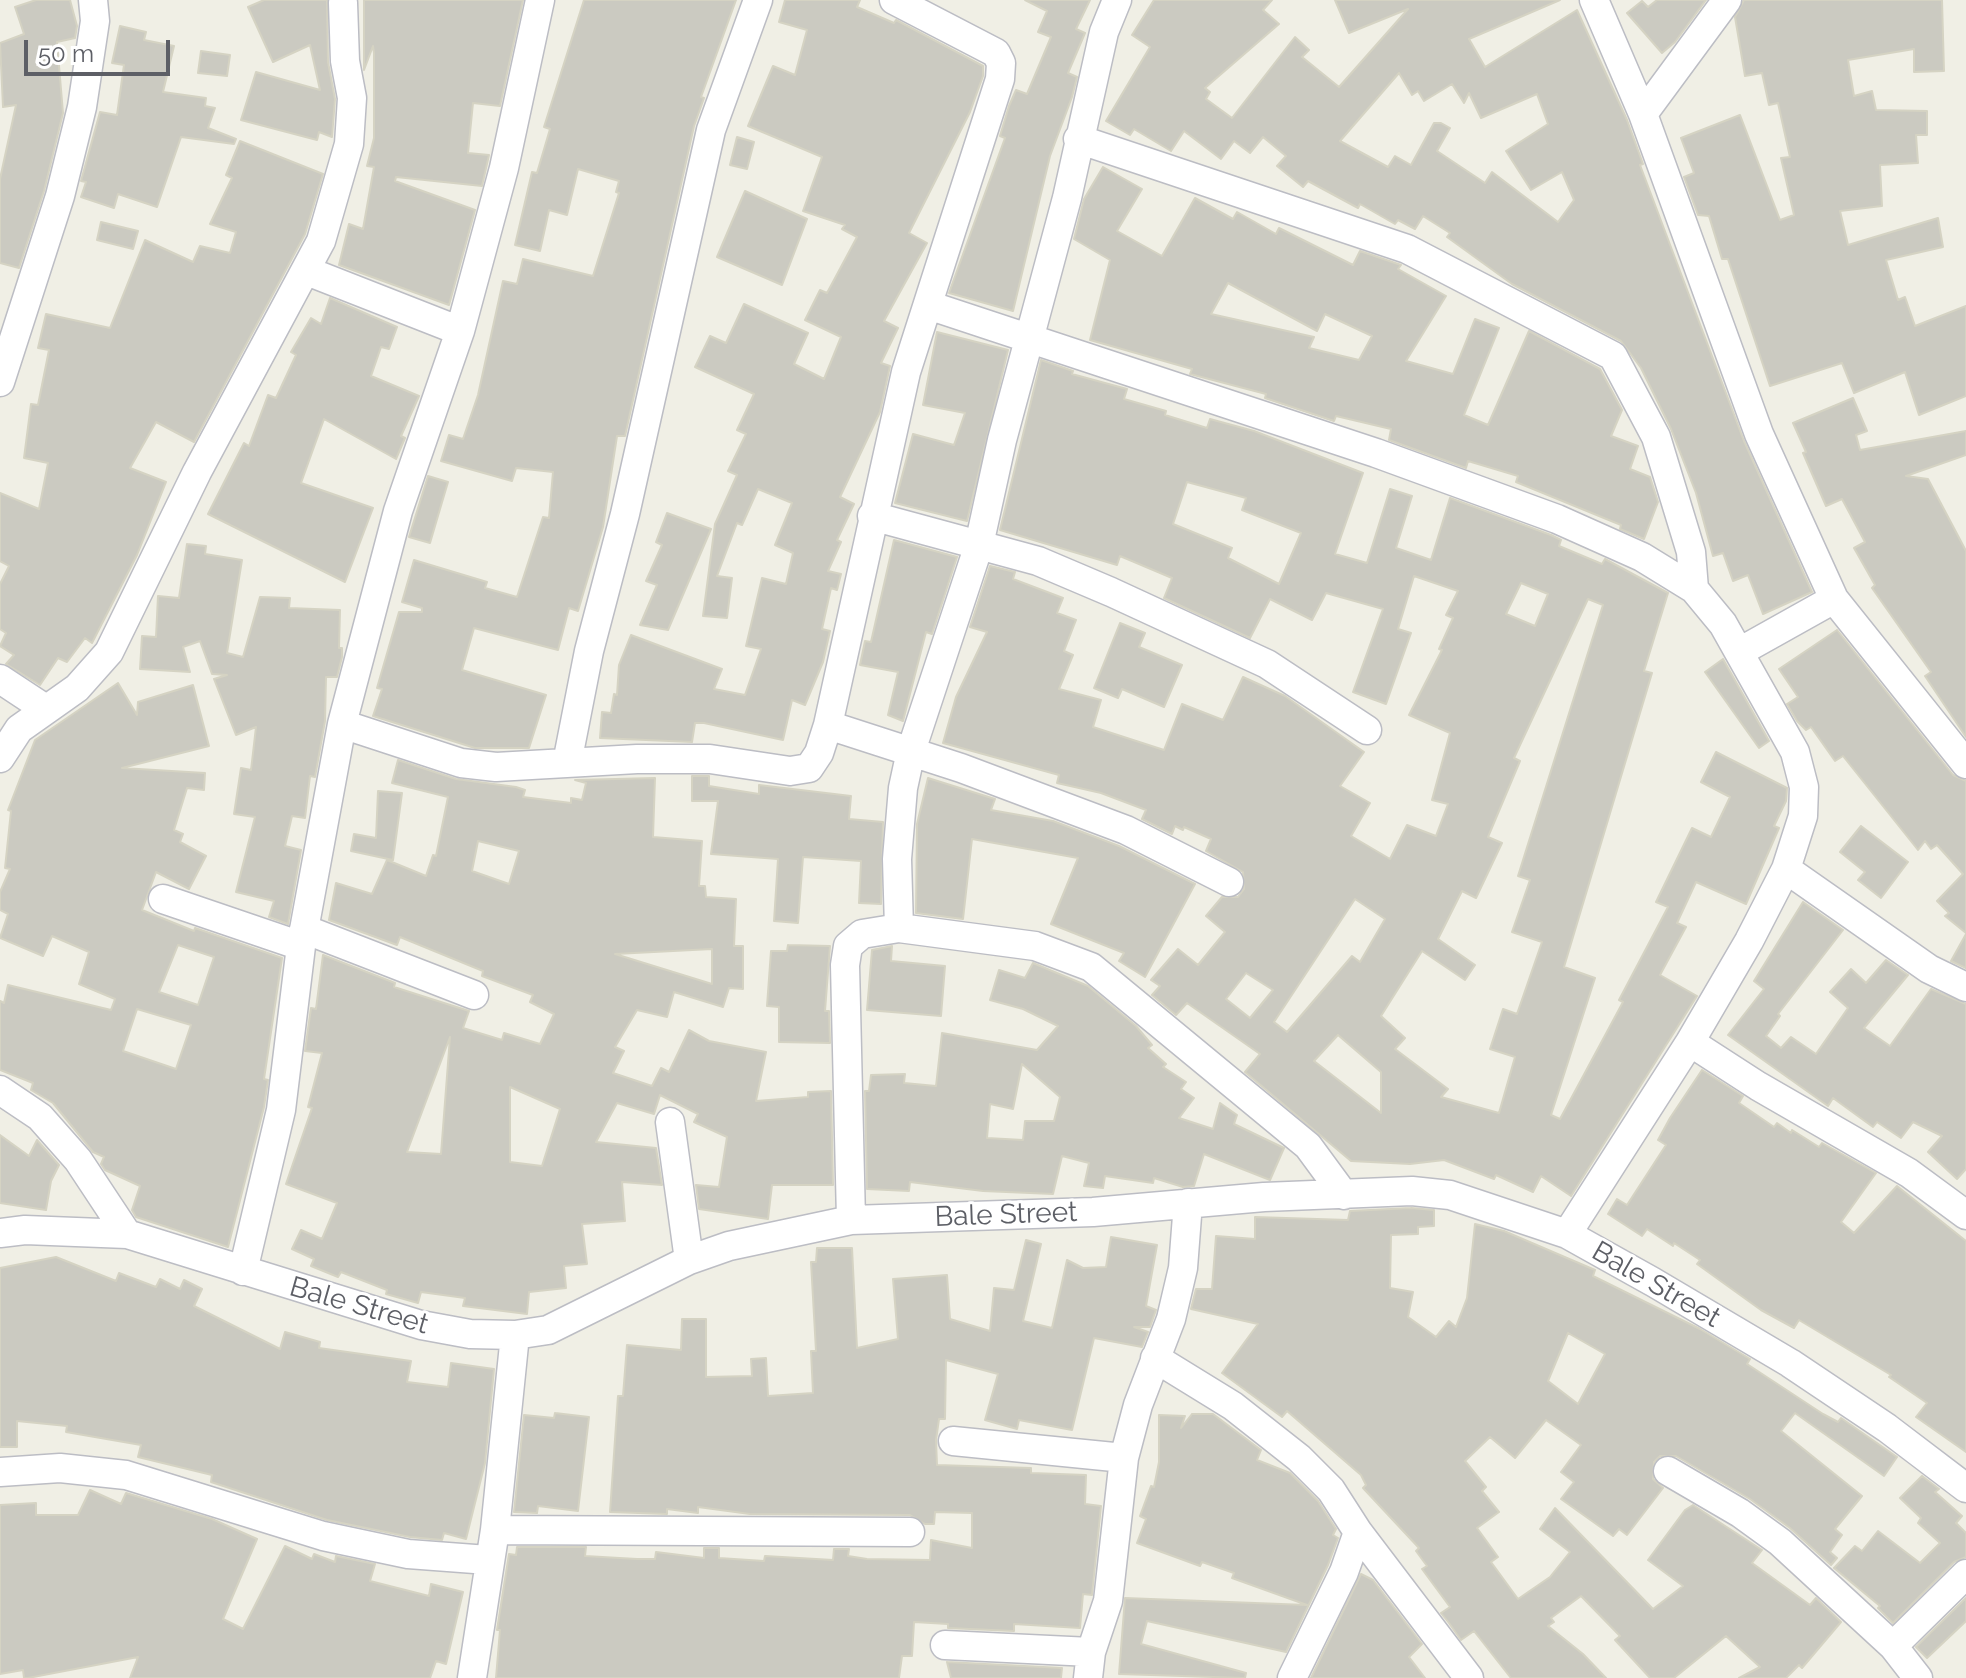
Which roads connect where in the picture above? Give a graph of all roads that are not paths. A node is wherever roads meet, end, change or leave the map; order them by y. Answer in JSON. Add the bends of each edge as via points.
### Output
{"nodes":[{"id":1,"x":93,"y":0,"type":"edge"},
{"id":2,"x":540,"y":0,"type":"edge"},
{"id":3,"x":758,"y":0,"type":"edge"},
{"id":4,"x":1117,"y":0,"type":"edge"},
{"id":5,"x":1594,"y":0,"type":"edge"},
{"id":6,"x":1727,"y":0,"type":"edge"},
{"id":7,"x":901,"y":2,"type":"edge"},
{"id":8,"x":343,"y":3,"type":"dead end"},
{"id":9,"x":1643,"y":114,"type":"junction"},
{"id":10,"x":1078,"y":139,"type":"junction"},
{"id":11,"x":307,"y":271,"type":"junction"},
{"id":12,"x":928,"y":305,"type":"junction"},
{"id":13,"x":460,"y":331,"type":"junction"},
{"id":14,"x":1029,"y":341,"type":"junction"},
{"id":15,"x":0,"y":382,"type":"edge"},
{"id":16,"x":872,"y":516,"type":"junction"},
{"id":17,"x":979,"y":545,"type":"junction"},
{"id":18,"x":1694,"y":589,"type":"junction"},
{"id":19,"x":1834,"y":599,"type":"junction"},
{"id":20,"x":1741,"y":651,"type":"junction"},
{"id":21,"x":0,"y":679,"type":"edge"},
{"id":22,"x":44,"y":708,"type":"junction"},
{"id":23,"x":342,"y":724,"type":"junction"},
{"id":24,"x":828,"y":725,"type":"junction"},
{"id":25,"x":1367,"y":730,"type":"dead end"},
{"id":26,"x":911,"y":751,"type":"junction"},
{"id":27,"x":0,"y":758,"type":"edge"},
{"id":28,"x":567,"y":763,"type":"junction"},
{"id":29,"x":1966,"y":764,"type":"edge"},
{"id":30,"x":1786,"y":869,"type":"junction"},
{"id":31,"x":1229,"y":882,"type":"dead end"},
{"id":32,"x":163,"y":899,"type":"dead end"},
{"id":33,"x":899,"y":928,"type":"junction"},
{"id":34,"x":303,"y":937,"type":"junction"},
{"id":35,"x":1966,"y":987,"type":"edge"},
{"id":36,"x":474,"y":995,"type":"dead end"},
{"id":37,"x":1690,"y":1042,"type":"junction"},
{"id":38,"x":0,"y":1090,"type":"edge"},
{"id":39,"x":670,"y":1122,"type":"dead end"},
{"id":40,"x":1344,"y":1195,"type":"junction"},
{"id":41,"x":1188,"y":1203,"type":"junction"},
{"id":42,"x":1966,"y":1215,"type":"edge"},
{"id":43,"x":851,"y":1220,"type":"junction"},
{"id":44,"x":0,"y":1233,"type":"edge"},
{"id":45,"x":127,"y":1234,"type":"junction"},
{"id":46,"x":1567,"y":1234,"type":"junction"},
{"id":47,"x":689,"y":1260,"type":"junction"},
{"id":48,"x":243,"y":1271,"type":"junction"},
{"id":49,"x":515,"y":1335,"type":"junction"},
{"id":50,"x":1155,"y":1358,"type":"junction"},
{"id":51,"x":953,"y":1441,"type":"dead end"},
{"id":52,"x":1124,"y":1458,"type":"junction"},
{"id":53,"x":1668,"y":1471,"type":"dead end"},
{"id":54,"x":0,"y":1472,"type":"edge"},
{"id":55,"x":1966,"y":1488,"type":"edge"},
{"id":56,"x":495,"y":1530,"type":"junction"},
{"id":57,"x":910,"y":1532,"type":"dead end"},
{"id":58,"x":1358,"y":1532,"type":"junction"},
{"id":59,"x":488,"y":1560,"type":"junction"},
{"id":60,"x":1966,"y":1574,"type":"edge"},
{"id":61,"x":945,"y":1645,"type":"dead end"},
{"id":62,"x":1893,"y":1646,"type":"junction"},
{"id":63,"x":1090,"y":1665,"type":"edge"},
{"id":64,"x":1467,"y":1677,"type":"edge"},
{"id":65,"x":472,"y":1678,"type":"edge"},
{"id":66,"x":1292,"y":1678,"type":"edge"},
{"id":67,"x":1918,"y":1678,"type":"edge"}],
"edges":[{"from":1,"to":15,"type":"street","via":[[95,21],[82,107],[60,196]]},
{"from":2,"to":13,"type":"street","via":[[504,168]]},
{"from":3,"to":28,"type":"street","via":[[711,130]]},
{"from":4,"to":10,"type":"street"},
{"from":5,"to":9,"type":"street"},
{"from":6,"to":9,"type":"street"},
{"from":7,"to":12,"type":"street","via":[[986,46],[1001,63]]},
{"from":8,"to":11,"type":"street","via":[[352,98],[349,144]]},
{"from":9,"to":19,"type":"street","via":[[1759,434]]},
{"from":10,"to":14,"type":"street"},
{"from":10,"to":18,"type":"street","via":[[1407,249],[1613,356],[1656,437],[1691,552]]},
{"from":11,"to":13,"type":"street"},
{"from":11,"to":22,"type":"street","via":[[197,472],[109,652],[77,688]]},
{"from":12,"to":14,"type":"street"},
{"from":12,"to":16,"type":"street","via":[[906,372]]},
{"from":13,"to":23,"type":"street","via":[[398,511]]},
{"from":14,"to":17,"type":"street"},
{"from":14,"to":18,"type":"street","via":[[1471,487],[1642,557]]},
{"from":16,"to":17,"type":"street"},
{"from":16,"to":24,"type":"street"},
{"from":17,"to":25,"type":"street","via":[[1038,561],[1178,621],[1267,664]]},
{"from":17,"to":26,"type":"street"},
{"from":18,"to":20,"type":"street"},
{"from":19,"to":20,"type":"street"},
{"from":19,"to":29,"type":"street"},
{"from":20,"to":30,"type":"street","via":[[1795,752],[1804,787],[1803,816]]},
{"from":21,"to":22,"type":"street"},
{"from":22,"to":27,"type":"street","via":[[19,729]]},
{"from":23,"to":28,"type":"street","via":[[461,763]]},
{"from":23,"to":34,"type":"street"},
{"from":24,"to":26,"type":"street"},
{"from":24,"to":28,"type":"street","via":[[809,768],[790,771],[710,759]]},
{"from":26,"to":31,"type":"street","via":[[1126,830]]},
{"from":26,"to":33,"type":"street","via":[[897,859]]},
{"from":30,"to":35,"type":"street","via":[[1929,969]]},
{"from":30,"to":37,"type":"street"},
{"from":32,"to":34,"type":"street"},
{"from":33,"to":40,"type":"street","via":[[1035,946],[1091,967],[1308,1146]]},
{"from":33,"to":43,"type":"street","via":[[862,934],[848,946]]},
{"from":34,"to":36,"type":"street"},
{"from":34,"to":48,"type":"street","via":[[281,1110]]},
{"from":37,"to":42,"type":"street","via":[[1909,1173]]},
{"from":37,"to":46,"type":"street"},
{"from":38,"to":45,"type":"street","via":[[40,1117],[78,1160]]},
{"from":39,"to":47,"type":"street"},
{"from":40,"to":41,"type":"street","name":"Bale Street"},
{"from":40,"to":46,"type":"street","name":"Bale Street","via":[[1450,1195]]},
{"from":41,"to":43,"type":"street","name":"Bale Street","via":[[1093,1212]]},
{"from":41,"to":50,"type":"street","via":[[1183,1268]]},
{"from":43,"to":47,"type":"street","name":"Bale Street","via":[[729,1246]]},
{"from":44,"to":45,"type":"street","name":"Bale Street"},
{"from":45,"to":48,"type":"street","name":"Bale Street"},
{"from":46,"to":55,"type":"street","name":"Bale Street","via":[[1790,1363]]},
{"from":47,"to":49,"type":"street","name":"Bale Street","via":[[548,1330]]},
{"from":48,"to":49,"type":"street","name":"Bale Street","via":[[421,1325]]},
{"from":49,"to":56,"type":"street"},
{"from":50,"to":52,"type":"street"},
{"from":50,"to":58,"type":"street","via":[[1233,1406],[1299,1458],[1331,1490]]},
{"from":51,"to":52,"type":"street"},
{"from":52,"to":63,"type":"street","via":[[1108,1601]]},
{"from":53,"to":62,"type":"street","via":[[1780,1542]]},
{"from":54,"to":59,"type":"street","via":[[60,1468],[126,1475],[323,1536],[408,1554]]},
{"from":56,"to":57,"type":"street"},
{"from":56,"to":59,"type":"street"},
{"from":58,"to":64,"type":"street"},
{"from":58,"to":66,"type":"street"},
{"from":59,"to":65,"type":"street"},
{"from":60,"to":62,"type":"street"},
{"from":61,"to":63,"type":"street"},
{"from":62,"to":67,"type":"street"}]}
